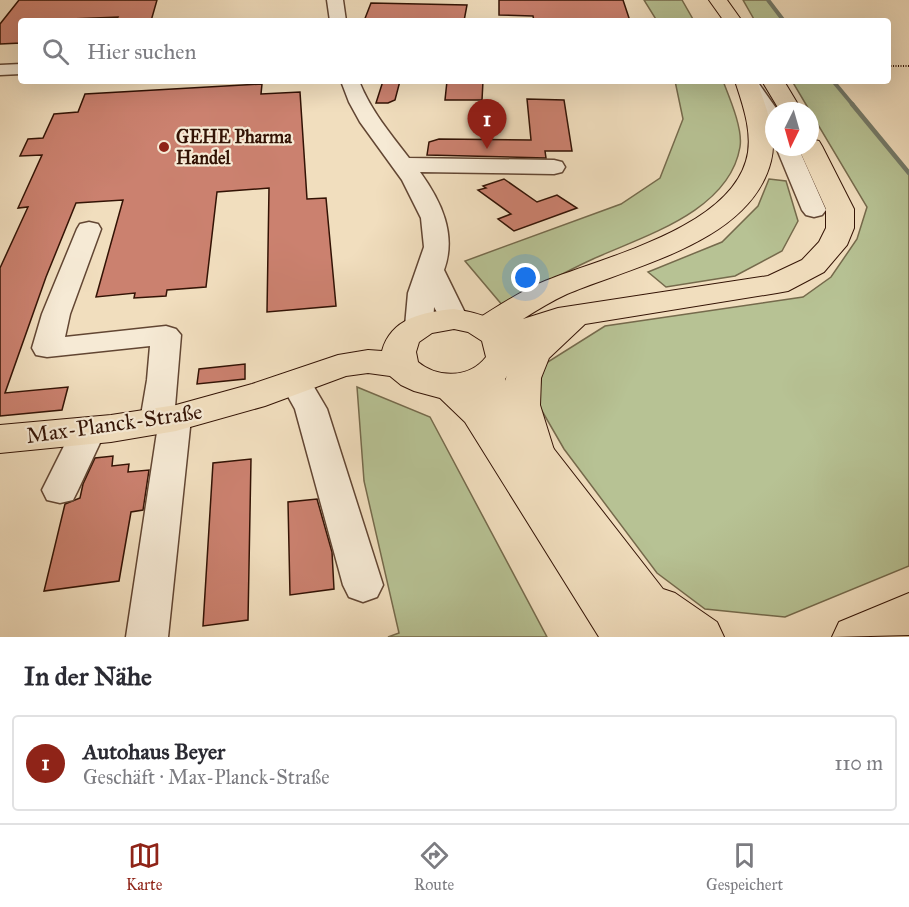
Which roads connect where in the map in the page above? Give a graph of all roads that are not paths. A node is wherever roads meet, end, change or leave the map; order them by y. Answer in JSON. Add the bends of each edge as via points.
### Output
{"nodes":[{"id":1,"x":335,"y":0,"type":"edge"},
{"id":2,"x":700,"y":0,"type":"edge"},
{"id":3,"x":718,"y":0,"type":"edge"},
{"id":4,"x":338,"y":18,"type":"edge"},
{"id":5,"x":711,"y":18,"type":"edge"},
{"id":6,"x":731,"y":18,"type":"edge"},
{"id":7,"x":18,"y":69,"type":"edge"},
{"id":8,"x":0,"y":70,"type":"edge"},
{"id":9,"x":351,"y":84,"type":"edge"},
{"id":10,"x":748,"y":84,"type":"edge"},
{"id":11,"x":749,"y":84,"type":"edge"},
{"id":12,"x":775,"y":84,"type":"edge"},
{"id":13,"x":786,"y":102,"type":"edge"},
{"id":14,"x":765,"y":107,"type":"edge"},
{"id":15,"x":791,"y":156,"type":"edge"},
{"id":16,"x":814,"y":156,"type":"edge"},
{"id":17,"x":402,"y":165,"type":"junction"},
{"id":18,"x":554,"y":167,"type":"dead end"},
{"id":19,"x":814,"y":210,"type":"dead end"},
{"id":20,"x":89,"y":230,"type":"dead end"},
{"id":21,"x":431,"y":271,"type":"junction"},
{"id":22,"x":587,"y":313,"type":"junction"},
{"id":23,"x":482,"y":343,"type":"junction"},
{"id":24,"x":407,"y":345,"type":"junction"},
{"id":25,"x":296,"y":382,"type":"junction"},
{"id":26,"x":450,"y":386,"type":"junction"},
{"id":27,"x":165,"y":419,"type":"junction"},
{"id":28,"x":89,"y":430,"type":"junction"},
{"id":29,"x":0,"y":439,"type":"edge"},
{"id":30,"x":534,"y":450,"type":"junction"},
{"id":31,"x":60,"y":490,"type":"dead end"},
{"id":32,"x":363,"y":585,"type":"dead end"},
{"id":33,"x":637,"y":591,"type":"junction"},
{"id":34,"x":909,"y":613,"type":"edge"},
{"id":35,"x":147,"y":637,"type":"edge"},
{"id":36,"x":626,"y":637,"type":"edge"},
{"id":37,"x":672,"y":637,"type":"edge"},
{"id":38,"x":700,"y":637,"type":"edge"},
{"id":39,"x":856,"y":637,"type":"edge"}],
"edges":[{"from":1,"to":4,"type":"street"},
{"from":2,"to":5,"type":"main road"},
{"from":3,"to":6,"type":"main road"},
{"from":7,"to":8,"type":"street"},
{"from":9,"to":17,"type":"street","via":[[360,108]]},
{"from":10,"to":23,"type":"main road","via":[[759,127],[759,163],[753,178],[726,210],[672,243],[555,288]]},
{"from":11,"to":14,"type":"street"},
{"from":12,"to":13,"type":"main road"},
{"from":15,"to":19,"type":"street"},
{"from":16,"to":22,"type":"main road","via":[[840,209],[840,228],[832,245],[813,266],[777,284]]},
{"from":17,"to":18,"type":"street"},
{"from":17,"to":21,"type":"street","via":[[420,188],[436,228],[438,243]]},
{"from":20,"to":27,"type":"street","via":[[47,348],[166,335]]},
{"from":21,"to":23,"type":"street"},
{"from":21,"to":24,"type":"street"},
{"from":22,"to":23,"type":"main road","via":[[540,323],[517,335]]},
{"from":22,"to":30,"type":"main road","via":[[557,330],[537,348],[526,365],[520,387],[522,418]]},
{"from":23,"to":24,"type":"main road","via":[[435,321]]},
{"from":23,"to":26,"type":"main road","via":[[469,384]]},
{"from":23,"to":30,"type":"main road","via":[[499,404]]},
{"from":24,"to":25,"type":"main road","name":"Max-Planck-Straße","via":[[375,361],[329,368]]},
{"from":24,"to":26,"type":"main road","via":[[415,377]]},
{"from":25,"to":27,"type":"main road","name":"Max-Planck-Straße","via":[[235,403]]},
{"from":25,"to":32,"type":"street","via":[[311,409]]},
{"from":26,"to":36,"type":"main road","via":[[478,413]]},
{"from":27,"to":28,"type":"main road","name":"Max-Planck-Straße"},
{"from":27,"to":35,"type":"street"},
{"from":28,"to":29,"type":"main road","name":"Max-Planck-Straße"},
{"from":28,"to":31,"type":"street"},
{"from":30,"to":33,"type":"main road"},
{"from":33,"to":37,"type":"main road"},
{"from":33,"to":38,"type":"main road"},
{"from":34,"to":39,"type":"main road"}]}
